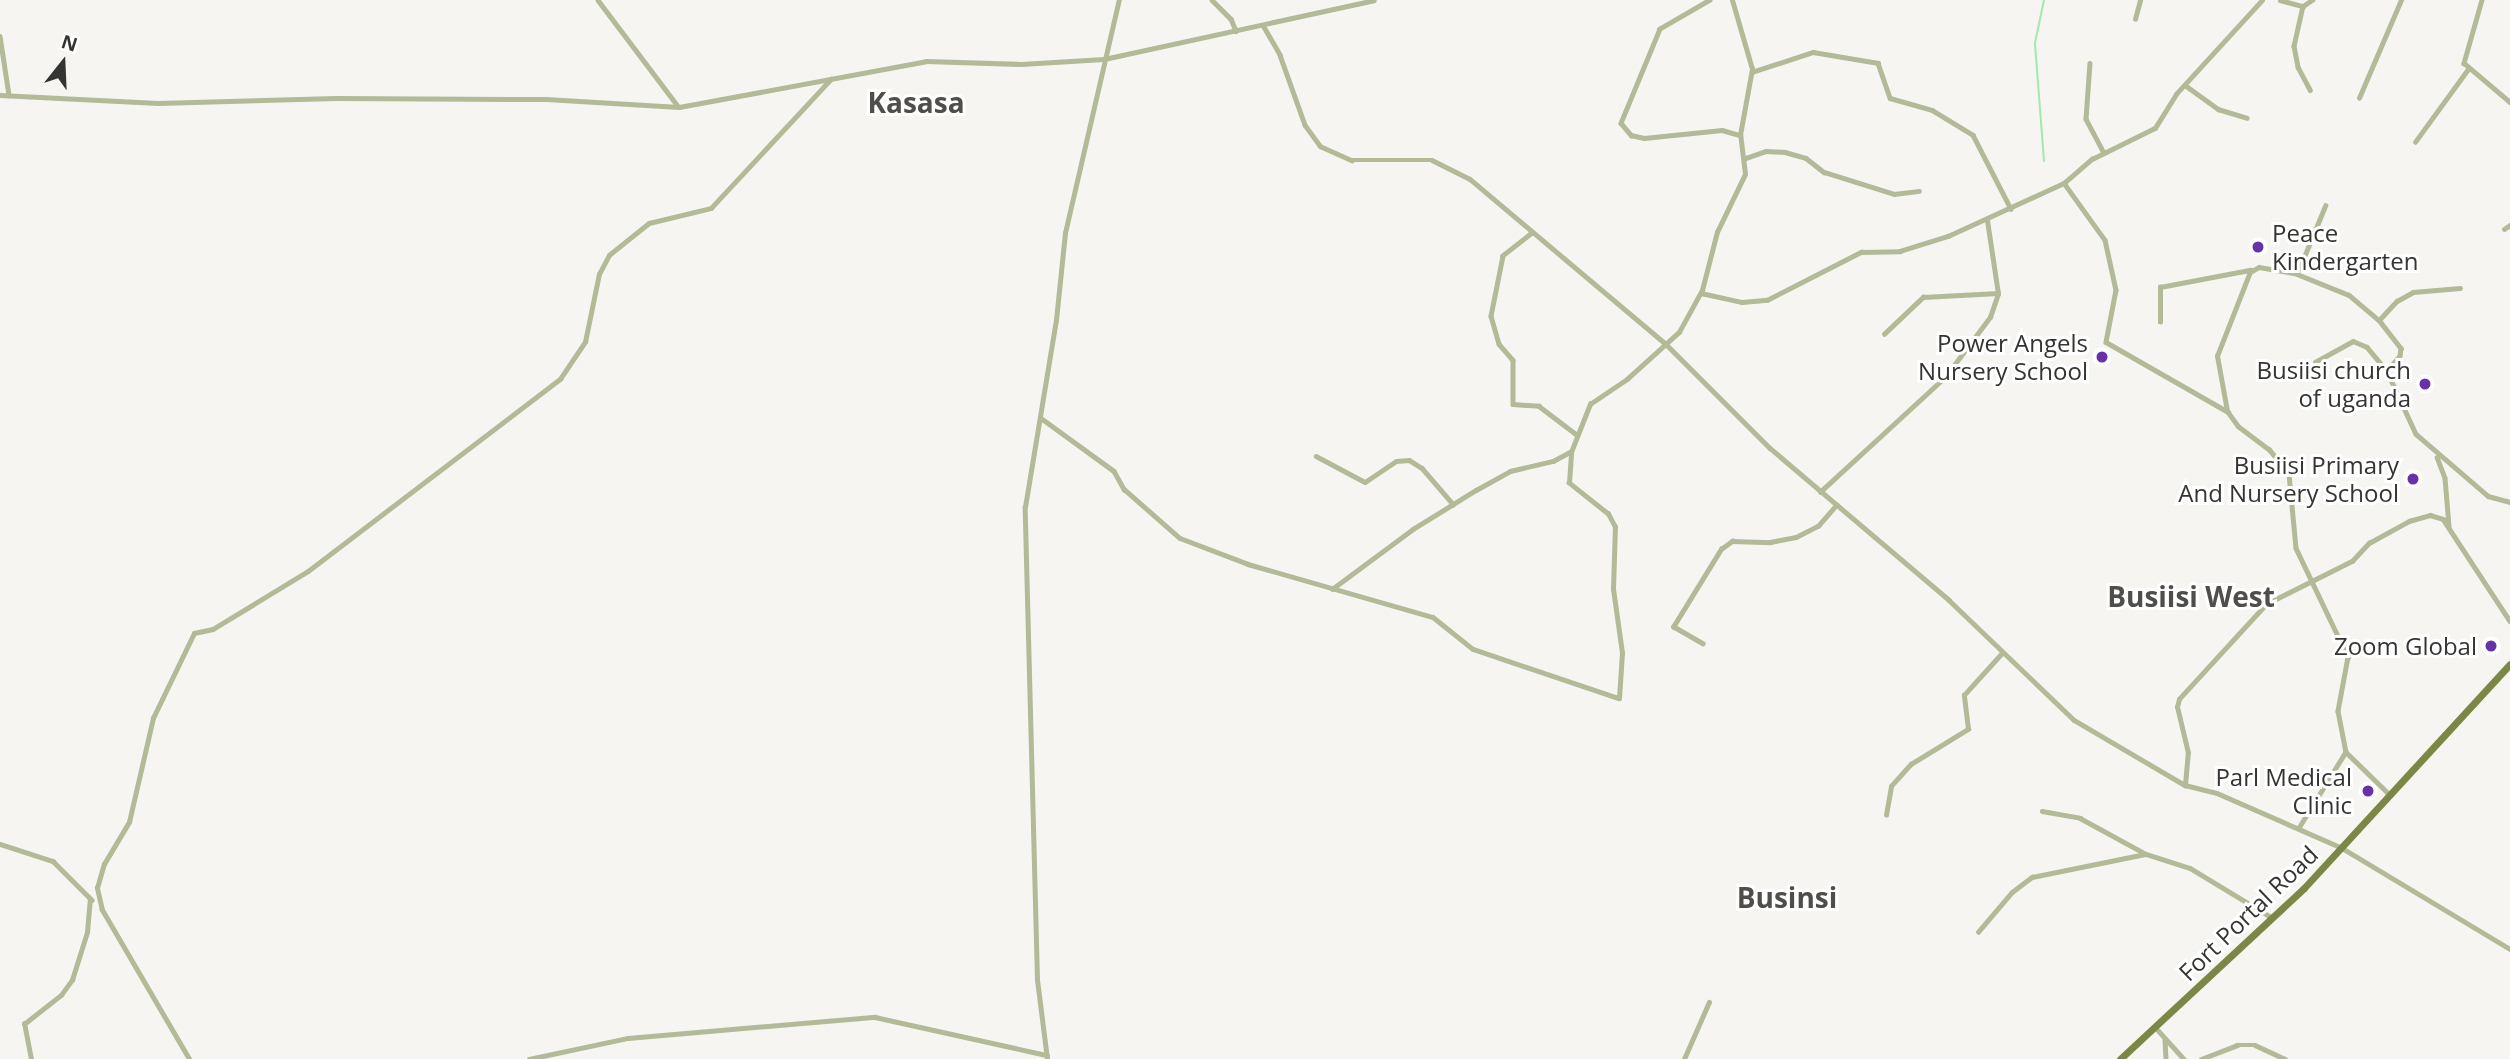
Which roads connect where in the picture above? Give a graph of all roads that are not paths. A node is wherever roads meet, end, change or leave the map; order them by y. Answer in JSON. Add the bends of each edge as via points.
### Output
{"nodes":[{"id":1,"x":598,"y":0,"type":"edge"},
{"id":2,"x":1119,"y":0,"type":"edge"},
{"id":3,"x":1212,"y":0,"type":"edge"},
{"id":4,"x":1374,"y":0,"type":"edge"},
{"id":5,"x":1710,"y":0,"type":"edge"},
{"id":6,"x":1731,"y":0,"type":"edge"},
{"id":7,"x":2140,"y":0,"type":"edge"},
{"id":8,"x":2262,"y":0,"type":"edge"},
{"id":9,"x":2280,"y":0,"type":"edge"},
{"id":10,"x":2312,"y":0,"type":"edge"},
{"id":11,"x":2401,"y":0,"type":"edge"},
{"id":12,"x":2482,"y":0,"type":"edge"},
{"id":13,"x":2303,"y":6,"type":"junction"},
{"id":14,"x":2135,"y":19,"type":"dead end"},
{"id":15,"x":1263,"y":26,"type":"junction"},
{"id":16,"x":1236,"y":32,"type":"junction"},
{"id":17,"x":0,"y":36,"type":"edge"},
{"id":18,"x":1104,"y":59,"type":"junction"},
{"id":19,"x":2090,"y":62,"type":"dead end"},
{"id":20,"x":2468,"y":69,"type":"junction"},
{"id":21,"x":1752,"y":72,"type":"junction"},
{"id":22,"x":831,"y":78,"type":"junction"},
{"id":23,"x":2185,"y":85,"type":"junction"},
{"id":24,"x":2310,"y":90,"type":"dead end"},
{"id":25,"x":0,"y":95,"type":"edge"},
{"id":26,"x":9,"y":95,"type":"junction"},
{"id":27,"x":2359,"y":98,"type":"dead end"},
{"id":28,"x":2510,"y":102,"type":"edge"},
{"id":29,"x":679,"y":107,"type":"junction"},
{"id":30,"x":2247,"y":118,"type":"dead end"},
{"id":31,"x":1740,"y":135,"type":"junction"},
{"id":32,"x":2415,"y":142,"type":"dead end"},
{"id":33,"x":2104,"y":153,"type":"junction"},
{"id":34,"x":1746,"y":158,"type":"junction"},
{"id":35,"x":2064,"y":183,"type":"junction"},
{"id":36,"x":1919,"y":191,"type":"dead end"},
{"id":37,"x":2325,"y":206,"type":"dead end"},
{"id":38,"x":2011,"y":209,"type":"junction"},
{"id":39,"x":1987,"y":220,"type":"junction"},
{"id":40,"x":2510,"y":225,"type":"edge"},
{"id":41,"x":2504,"y":229,"type":"dead end"},
{"id":42,"x":1532,"y":233,"type":"junction"},
{"id":43,"x":2251,"y":270,"type":"junction"},
{"id":44,"x":2297,"y":274,"type":"junction"},
{"id":45,"x":2460,"y":288,"type":"dead end"},
{"id":46,"x":1701,"y":293,"type":"junction"},
{"id":47,"x":1998,"y":293,"type":"junction"},
{"id":48,"x":2379,"y":320,"type":"junction"},
{"id":49,"x":2160,"y":322,"type":"dead end"},
{"id":50,"x":1884,"y":334,"type":"dead end"},
{"id":51,"x":1665,"y":343,"type":"junction"},
{"id":52,"x":2315,"y":362,"type":"dead end"},
{"id":53,"x":2387,"y":371,"type":"junction"},
{"id":54,"x":2228,"y":412,"type":"junction"},
{"id":55,"x":1041,"y":418,"type":"junction"},
{"id":56,"x":1577,"y":435,"type":"junction"},
{"id":57,"x":1571,"y":452,"type":"junction"},
{"id":58,"x":2435,"y":453,"type":"junction"},
{"id":59,"x":1316,"y":456,"type":"dead end"},
{"id":60,"x":1820,"y":492,"type":"junction"},
{"id":61,"x":2510,"y":502,"type":"edge"},
{"id":62,"x":1453,"y":504,"type":"junction"},
{"id":63,"x":1836,"y":505,"type":"junction"},
{"id":64,"x":2449,"y":526,"type":"junction"},
{"id":65,"x":2312,"y":580,"type":"junction"},
{"id":66,"x":1331,"y":589,"type":"junction"},
{"id":67,"x":2510,"y":621,"type":"edge"},
{"id":68,"x":1703,"y":644,"type":"dead end"},
{"id":69,"x":2001,"y":654,"type":"junction"},
{"id":70,"x":2510,"y":664,"type":"edge"},
{"id":71,"x":2346,"y":752,"type":"junction"},
{"id":72,"x":2185,"y":785,"type":"junction"},
{"id":73,"x":2390,"y":796,"type":"junction"},
{"id":74,"x":2042,"y":811,"type":"dead end"},
{"id":75,"x":1886,"y":815,"type":"dead end"},
{"id":76,"x":2298,"y":828,"type":"junction"},
{"id":77,"x":0,"y":844,"type":"edge"},
{"id":78,"x":2342,"y":848,"type":"junction"},
{"id":79,"x":2146,"y":854,"type":"junction"},
{"id":80,"x":90,"y":899,"type":"junction"},
{"id":81,"x":99,"y":903,"type":"junction"},
{"id":82,"x":2271,"y":917,"type":"junction"},
{"id":83,"x":1978,"y":932,"type":"dead end"},
{"id":84,"x":2510,"y":949,"type":"edge"},
{"id":85,"x":1709,"y":1003,"type":"dead end"},
{"id":86,"x":2156,"y":1028,"type":"junction"},
{"id":87,"x":2165,"y":1039,"type":"junction"},
{"id":88,"x":1047,"y":1057,"type":"edge"},
{"id":89,"x":32,"y":1059,"type":"edge"},
{"id":90,"x":189,"y":1059,"type":"edge"},
{"id":91,"x":529,"y":1059,"type":"edge"},
{"id":92,"x":1684,"y":1059,"type":"edge"},
{"id":93,"x":2120,"y":1059,"type":"edge"},
{"id":94,"x":2166,"y":1059,"type":"edge"},
{"id":95,"x":2184,"y":1059,"type":"edge"},
{"id":96,"x":2201,"y":1059,"type":"edge"},
{"id":97,"x":2285,"y":1059,"type":"edge"}],
"edges":[{"from":1,"to":29,"type":"street"},
{"from":2,"to":18,"type":"street"},
{"from":3,"to":16,"type":"street","via":[[1231,19]]},
{"from":4,"to":15,"type":"street"},
{"from":5,"to":31,"type":"street","via":[[1660,29],[1621,123],[1630,135],[1644,138],[1722,130]]},
{"from":6,"to":21,"type":"street"},
{"from":7,"to":14,"type":"street"},
{"from":8,"to":23,"type":"street"},
{"from":9,"to":13,"type":"street"},
{"from":10,"to":13,"type":"street"},
{"from":11,"to":27,"type":"street"},
{"from":12,"to":20,"type":"street","via":[[2464,58]]},
{"from":13,"to":24,"type":"street","via":[[2294,46]]},
{"from":15,"to":16,"type":"street"},
{"from":15,"to":42,"type":"street","via":[[1280,55],[1305,125],[1320,146],[1352,160],[1432,160],[1452,167]]},
{"from":16,"to":18,"type":"street"},
{"from":17,"to":26,"type":"street"},
{"from":18,"to":22,"type":"street","via":[[1021,64],[926,61]]},
{"from":18,"to":55,"type":"street","via":[[1065,233]]},
{"from":19,"to":33,"type":"street","via":[[2086,119]]},
{"from":20,"to":28,"type":"street"},
{"from":20,"to":32,"type":"street"},
{"from":21,"to":31,"type":"street"},
{"from":21,"to":38,"type":"street","via":[[1813,52],[1878,63],[1890,98],[1932,110],[1973,135]]},
{"from":22,"to":29,"type":"street"},
{"from":22,"to":81,"type":"street","via":[[711,208],[649,223],[609,255],[599,274],[585,342],[561,379],[308,571],[213,629],[194,633],[153,718],[129,822],[99,879]]},
{"from":23,"to":30,"type":"street","via":[[2222,111]]},
{"from":23,"to":33,"type":"street","via":[[2155,128]]},
{"from":25,"to":26,"type":"street"},
{"from":26,"to":29,"type":"street","via":[[158,103],[546,99]]},
{"from":31,"to":34,"type":"street"},
{"from":33,"to":35,"type":"street"},
{"from":34,"to":36,"type":"street","via":[[1766,151],[1785,152],[1806,158],[1824,172],[1894,194]]},
{"from":34,"to":46,"type":"street","via":[[1745,174],[1717,232]]},
{"from":35,"to":38,"type":"street"},
{"from":35,"to":54,"type":"street","via":[[2105,240],[2116,290],[2106,342]]},
{"from":37,"to":44,"type":"street"},
{"from":38,"to":39,"type":"street"},
{"from":39,"to":46,"type":"street","via":[[1900,251],[1861,252],[1758,302]]},
{"from":39,"to":47,"type":"street"},
{"from":40,"to":41,"type":"street"},
{"from":42,"to":51,"type":"street"},
{"from":42,"to":56,"type":"street","via":[[1503,256],[1491,316],[1499,344],[1513,360],[1513,404],[1539,406]]},
{"from":43,"to":44,"type":"street","via":[[2259,267]]},
{"from":43,"to":49,"type":"street","via":[[2160,287]]},
{"from":43,"to":54,"type":"street","via":[[2218,349],[2217,374]]},
{"from":44,"to":48,"type":"street","via":[[2349,295]]},
{"from":45,"to":48,"type":"street","via":[[2413,292]]},
{"from":46,"to":51,"type":"street","via":[[1677,335]]},
{"from":47,"to":50,"type":"street","via":[[1923,297]]},
{"from":47,"to":60,"type":"street","via":[[1990,317],[1947,374]]},
{"from":48,"to":53,"type":"street","via":[[2401,350]]},
{"from":51,"to":56,"type":"street","via":[[1627,379],[1590,404]]},
{"from":51,"to":60,"type":"street"},
{"from":52,"to":53,"type":"street","via":[[2353,341],[2367,347]]},
{"from":53,"to":58,"type":"street","via":[[2411,427]]},
{"from":54,"to":65,"type":"street","via":[[2287,471],[2295,543]]},
{"from":55,"to":66,"type":"street","via":[[1114,471],[1124,489],[1180,538]]},
{"from":55,"to":88,"type":"street","via":[[1026,496],[1024,554],[1037,980]]},
{"from":56,"to":57,"type":"street"},
{"from":57,"to":62,"type":"street","via":[[1548,463],[1510,471]]},
{"from":57,"to":66,"type":"street","via":[[1569,483],[1608,514],[1615,527],[1613,589],[1622,653],[1619,698],[1478,651],[1433,617]]},
{"from":58,"to":61,"type":"street","via":[[2488,496]]},
{"from":58,"to":64,"type":"street","via":[[2445,478]]},
{"from":59,"to":62,"type":"street","via":[[1365,482],[1396,461],[1409,460],[1422,468]]},
{"from":60,"to":63,"type":"street"},
{"from":62,"to":66,"type":"street"},
{"from":63,"to":68,"type":"street","via":[[1818,526],[1796,537],[1763,543],[1732,541],[1721,549],[1673,627]]},
{"from":63,"to":69,"type":"street","via":[[1949,600]]},
{"from":64,"to":65,"type":"street","via":[[2439,516],[2421,516],[2371,541],[2352,561]]},
{"from":64,"to":67,"type":"street"},
{"from":65,"to":71,"type":"street","via":[[2348,652],[2338,719]]},
{"from":65,"to":72,"type":"street","via":[[2266,604],[2179,699],[2188,753]]},
{"from":69,"to":72,"type":"street","via":[[2074,720]]},
{"from":69,"to":75,"type":"street","via":[[1964,695],[1968,729],[1911,764],[1891,786]]},
{"from":70,"to":73,"type":"main road","name":"Fort Portal Road"},
{"from":71,"to":73,"type":"street"},
{"from":71,"to":76,"type":"street"},
{"from":72,"to":76,"type":"street","via":[[2217,793]]},
{"from":73,"to":78,"type":"main road","name":"Fort Portal Road"},
{"from":74,"to":79,"type":"street","via":[[2080,818]]},
{"from":76,"to":78,"type":"street"},
{"from":77,"to":80,"type":"street","via":[[56,863]]},
{"from":78,"to":82,"type":"main road","name":"Fort Portal Road"},
{"from":78,"to":84,"type":"street"},
{"from":79,"to":82,"type":"street","via":[[2219,882]]},
{"from":79,"to":83,"type":"street","via":[[2032,877],[2012,892]]},
{"from":80,"to":81,"type":"street"},
{"from":80,"to":89,"type":"street","via":[[87,932],[72,980],[61,995],[24,1024]]},
{"from":81,"to":90,"type":"street"},
{"from":82,"to":86,"type":"main road","name":"Fort Portal Road"},
{"from":85,"to":92,"type":"street"},
{"from":86,"to":87,"type":"street"},
{"from":86,"to":93,"type":"main road","name":"Fort Portal Road"},
{"from":87,"to":94,"type":"street"},
{"from":87,"to":95,"type":"street"},
{"from":88,"to":91,"type":"street","via":[[875,1017],[628,1038]]},
{"from":96,"to":97,"type":"street","via":[[2237,1045],[2255,1045]]}]}
